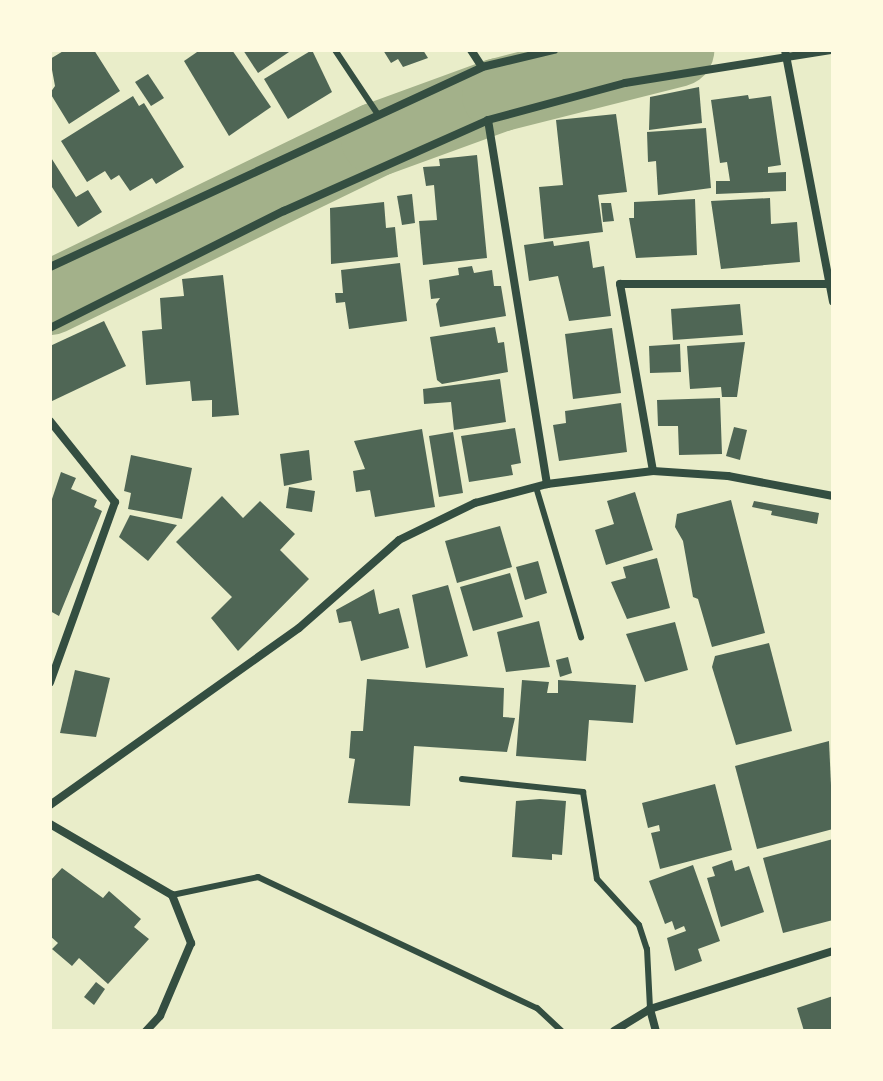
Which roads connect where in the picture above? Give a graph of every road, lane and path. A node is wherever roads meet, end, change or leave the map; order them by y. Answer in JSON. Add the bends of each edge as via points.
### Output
{"nodes":[{"id":1,"x":335,"y":50,"type":"edge"},
{"id":2,"x":471,"y":50,"type":"edge"},
{"id":3,"x":554,"y":50,"type":"edge"},
{"id":4,"x":832,"y":50,"type":"edge"},
{"id":5,"x":786,"y":54,"type":"edge"},
{"id":6,"x":482,"y":67,"type":"junction"},
{"id":7,"x":377,"y":113,"type":"junction"},
{"id":8,"x":488,"y":120,"type":"junction"},
{"id":9,"x":50,"y":267,"type":"edge"},
{"id":10,"x":827,"y":284,"type":"junction"},
{"id":11,"x":833,"y":301,"type":"edge"},
{"id":12,"x":50,"y":328,"type":"edge"},
{"id":13,"x":50,"y":421,"type":"edge"},
{"id":14,"x":653,"y":471,"type":"junction"},
{"id":15,"x":547,"y":484,"type":"junction"},
{"id":16,"x":536,"y":487,"type":"junction"},
{"id":17,"x":833,"y":496,"type":"edge"},
{"id":18,"x":581,"y":637,"type":"dead end"},
{"id":19,"x":50,"y":683,"type":"edge"},
{"id":20,"x":462,"y":779,"type":"dead end"},
{"id":21,"x":50,"y":805,"type":"edge"},
{"id":22,"x":50,"y":824,"type":"edge"},
{"id":23,"x":172,"y":895,"type":"junction"},
{"id":24,"x":833,"y":951,"type":"edge"},
{"id":25,"x":650,"y":1009,"type":"junction"},
{"id":26,"x":146,"y":1031,"type":"edge"},
{"id":27,"x":562,"y":1031,"type":"edge"},
{"id":28,"x":614,"y":1031,"type":"edge"},
{"id":29,"x":656,"y":1031,"type":"edge"}],
"edges":[{"from":1,"to":7,"type":"lane"},
{"from":2,"to":6,"type":"street"},
{"from":3,"to":6,"type":"street"},
{"from":4,"to":5,"type":"street"},
{"from":5,"to":8,"type":"street","via":[[625,83]]},
{"from":5,"to":10,"type":"street"},
{"from":6,"to":7,"type":"street"},
{"from":7,"to":9,"type":"street"},
{"from":8,"to":12,"type":"street","via":[[284,211]]},
{"from":8,"to":15,"type":"street"},
{"from":10,"to":11,"type":"street"},
{"from":10,"to":14,"type":"street","via":[[620,284]]},
{"from":13,"to":19,"type":"street","via":[[115,502]]},
{"from":14,"to":15,"type":"street"},
{"from":14,"to":17,"type":"street","via":[[728,476]]},
{"from":15,"to":16,"type":"street"},
{"from":16,"to":18,"type":"lane"},
{"from":16,"to":21,"type":"street","via":[[475,503],[399,540],[299,628]]},
{"from":20,"to":25,"type":"lane","via":[[583,792],[597,879],[639,925],[647,949]]},
{"from":22,"to":23,"type":"street"},
{"from":23,"to":26,"type":"street","via":[[191,943],[160,1016]]},
{"from":23,"to":27,"type":"lane","via":[[258,877],[537,1008]]},
{"from":24,"to":25,"type":"street"},
{"from":25,"to":28,"type":"street"},
{"from":25,"to":29,"type":"street"}]}
